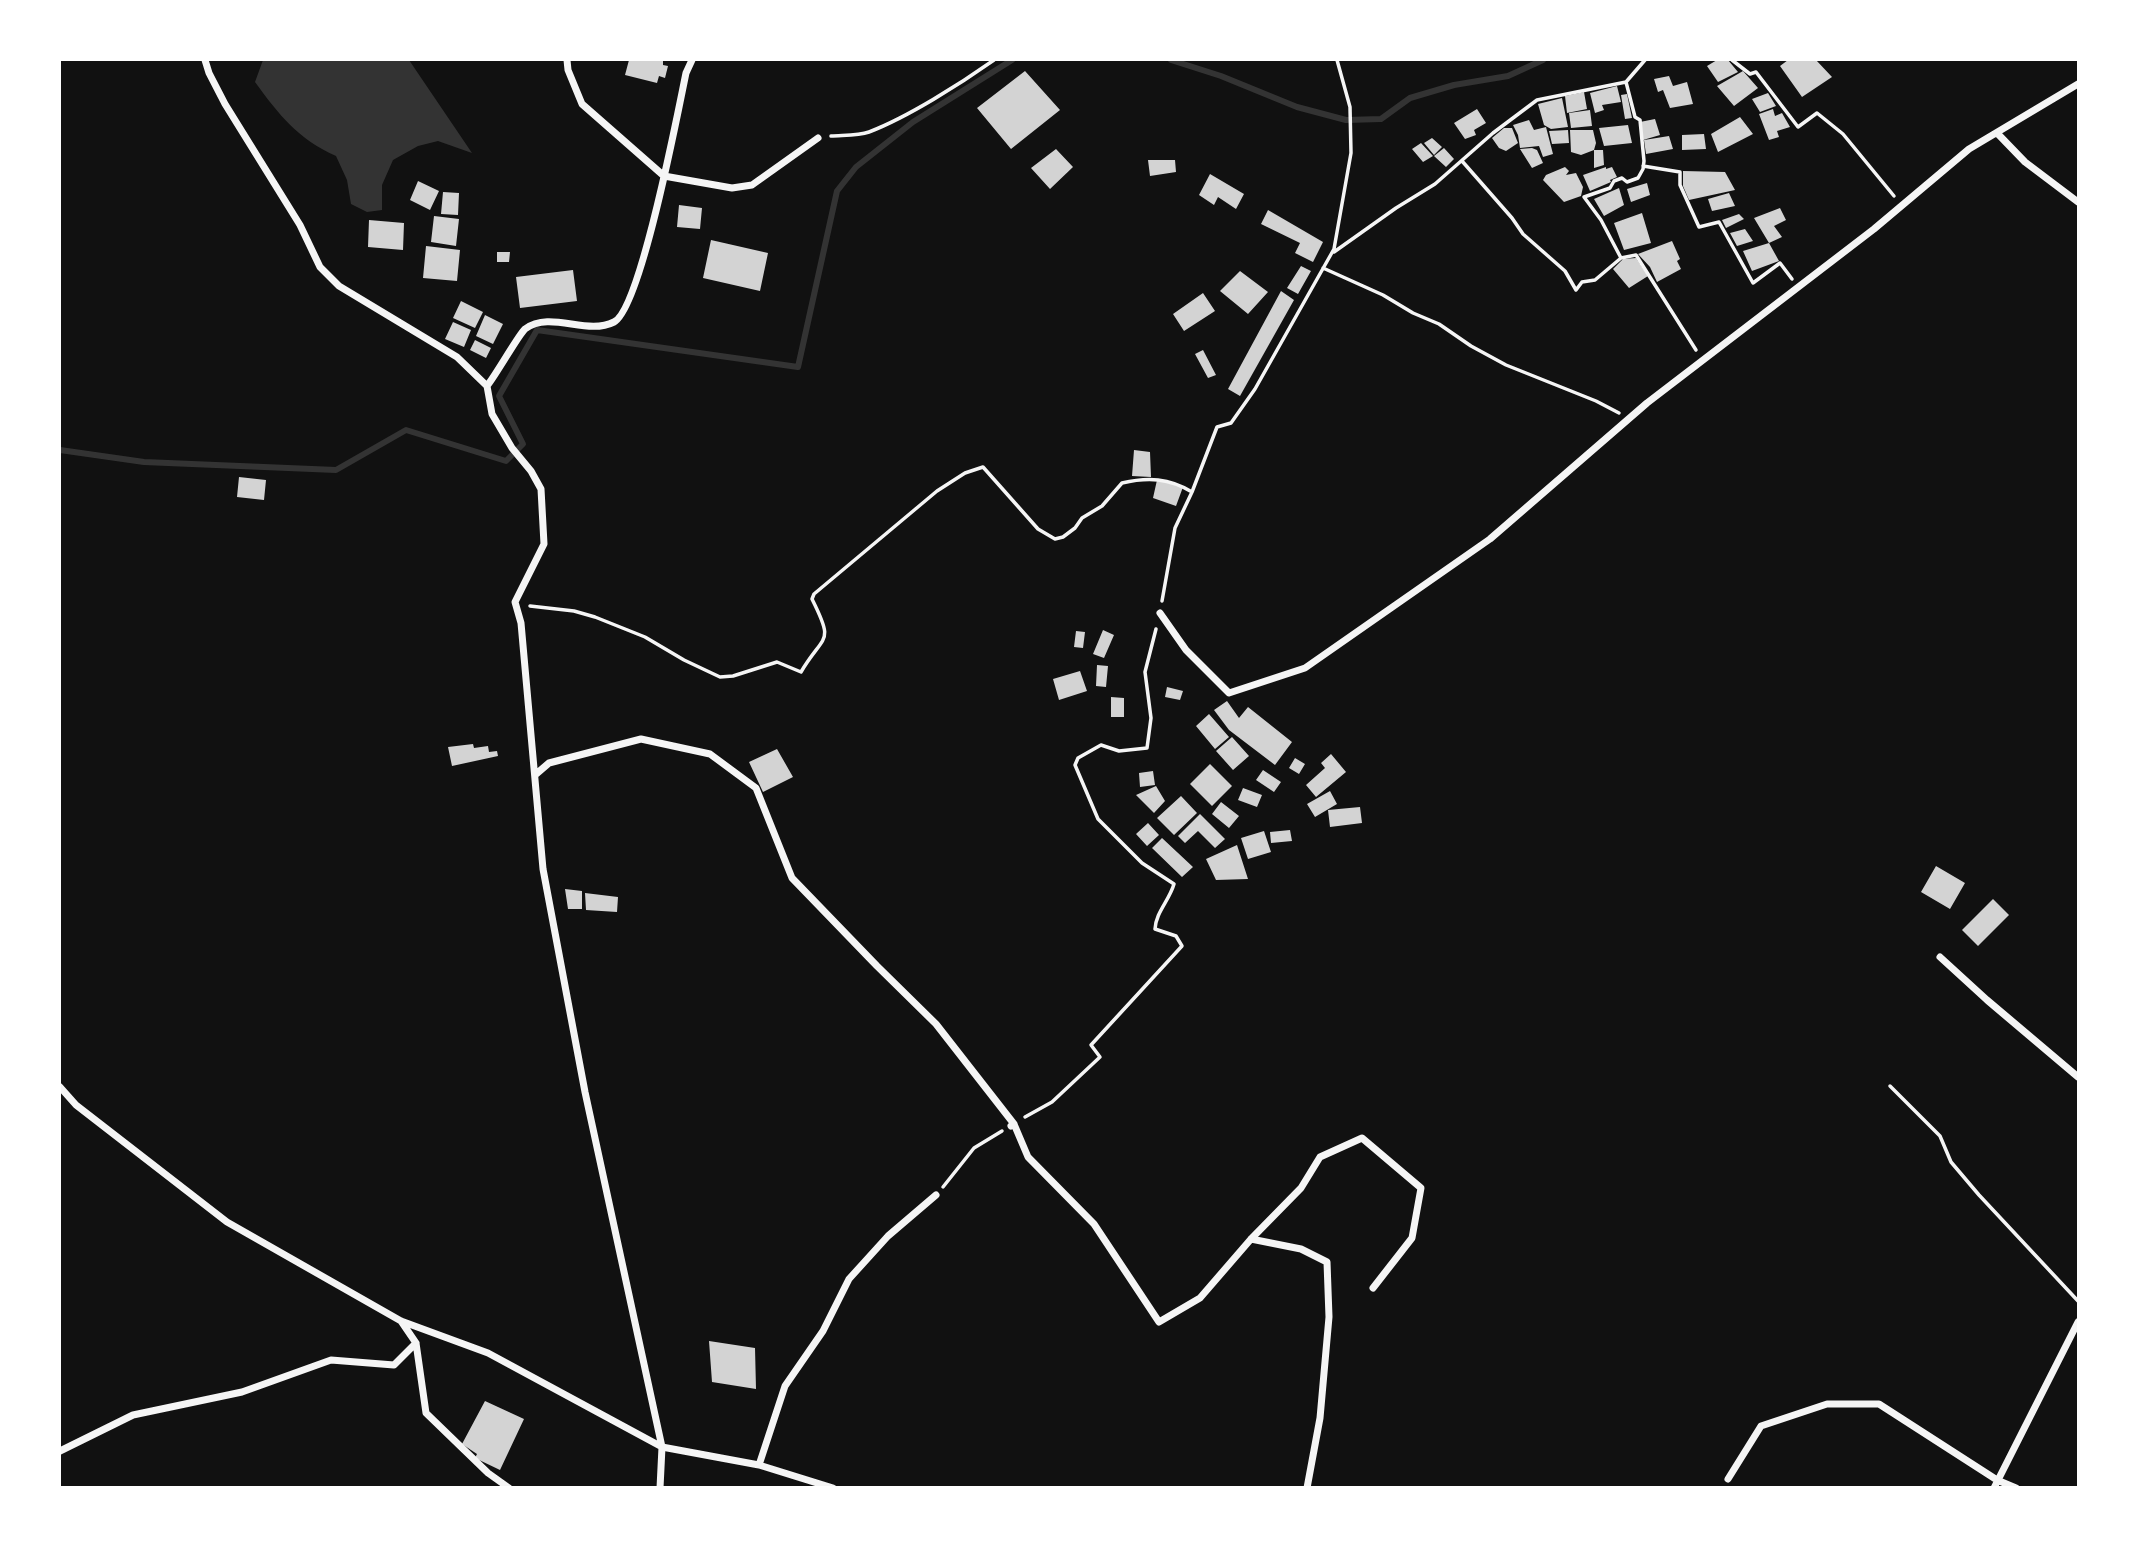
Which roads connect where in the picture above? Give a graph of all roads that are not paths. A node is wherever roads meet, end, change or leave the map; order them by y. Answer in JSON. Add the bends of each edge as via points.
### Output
{"nodes":[{"id":1,"x":205,"y":60,"type":"edge"},
{"id":2,"x":567,"y":60,"type":"edge"},
{"id":3,"x":692,"y":60,"type":"edge"},
{"id":4,"x":2078,"y":84,"type":"edge"},
{"id":5,"x":1997,"y":133,"type":"junction"},
{"id":6,"x":818,"y":138,"type":"road end"},
{"id":7,"x":664,"y":176,"type":"junction"},
{"id":8,"x":2078,"y":202,"type":"edge"},
{"id":9,"x":487,"y":386,"type":"junction"},
{"id":10,"x":1160,"y":613,"type":"road end"},
{"id":11,"x":535,"y":775,"type":"junction"},
{"id":12,"x":1940,"y":957,"type":"dead end"},
{"id":13,"x":2078,"y":1077,"type":"edge"},
{"id":14,"x":60,"y":1087,"type":"edge"},
{"id":15,"x":936,"y":1195,"type":"road end"},
{"id":16,"x":1251,"y":1239,"type":"junction"},
{"id":17,"x":1373,"y":1288,"type":"dead end"},
{"id":18,"x":401,"y":1321,"type":"junction"},
{"id":19,"x":2078,"y":1321,"type":"edge"},
{"id":20,"x":416,"y":1343,"type":"junction"},
{"id":21,"x":663,"y":1447,"type":"junction"},
{"id":22,"x":60,"y":1451,"type":"edge"},
{"id":23,"x":759,"y":1465,"type":"junction"},
{"id":24,"x":1728,"y":1479,"type":"dead end"},
{"id":25,"x":1996,"y":1484,"type":"edge"},
{"id":26,"x":509,"y":1488,"type":"edge"},
{"id":27,"x":660,"y":1488,"type":"edge"},
{"id":28,"x":833,"y":1488,"type":"edge"},
{"id":29,"x":1307,"y":1488,"type":"edge"},
{"id":30,"x":2015,"y":1488,"type":"edge"}],
"edges":[{"from":1,"to":9,"type":"street","via":[[225,104],[300,225],[320,267],[339,286],[457,357]]},
{"from":2,"to":7,"type":"street","via":[[582,104]]},
{"from":3,"to":7,"type":"street"},
{"from":4,"to":5,"type":"street"},
{"from":5,"to":8,"type":"street","via":[[2025,162]]},
{"from":5,"to":10,"type":"street","via":[[1969,149],[1702,361],[1490,540],[1305,667],[1229,693],[1186,650]]},
{"from":6,"to":7,"type":"street","via":[[752,185],[732,188]]},
{"from":7,"to":9,"type":"street","via":[[627,305],[616,321],[597,327],[538,322],[523,330]]},
{"from":9,"to":11,"type":"street","via":[[492,414],[541,489],[544,544],[515,602],[521,623]]},
{"from":11,"to":16,"type":"street","via":[[549,763],[641,739],[710,754],[756,788],[792,878],[936,1024],[1012,1125],[1028,1157],[1094,1224],[1159,1322],[1200,1298]]},
{"from":11,"to":21,"type":"street","via":[[543,869],[558,949]]},
{"from":12,"to":13,"type":"street"},
{"from":14,"to":18,"type":"street","via":[[76,1105],[227,1222]]},
{"from":15,"to":23,"type":"street","via":[[888,1236],[849,1279],[823,1331],[785,1386]]},
{"from":16,"to":17,"type":"street","via":[[1301,1188],[1320,1157],[1362,1138],[1422,1188],[1412,1238]]},
{"from":16,"to":29,"type":"street","via":[[1301,1249],[1327,1262],[1325,1368]]},
{"from":18,"to":20,"type":"street"},
{"from":18,"to":21,"type":"street","via":[[488,1353]]},
{"from":19,"to":25,"type":"street"},
{"from":20,"to":22,"type":"street","via":[[394,1365],[331,1360],[242,1392],[133,1415]]},
{"from":20,"to":26,"type":"street","via":[[426,1413]]},
{"from":21,"to":23,"type":"street"},
{"from":21,"to":27,"type":"street"},
{"from":23,"to":28,"type":"street"},
{"from":24,"to":25,"type":"street","via":[[1761,1426],[1827,1404],[1879,1404]]},
{"from":25,"to":30,"type":"street"}]}
